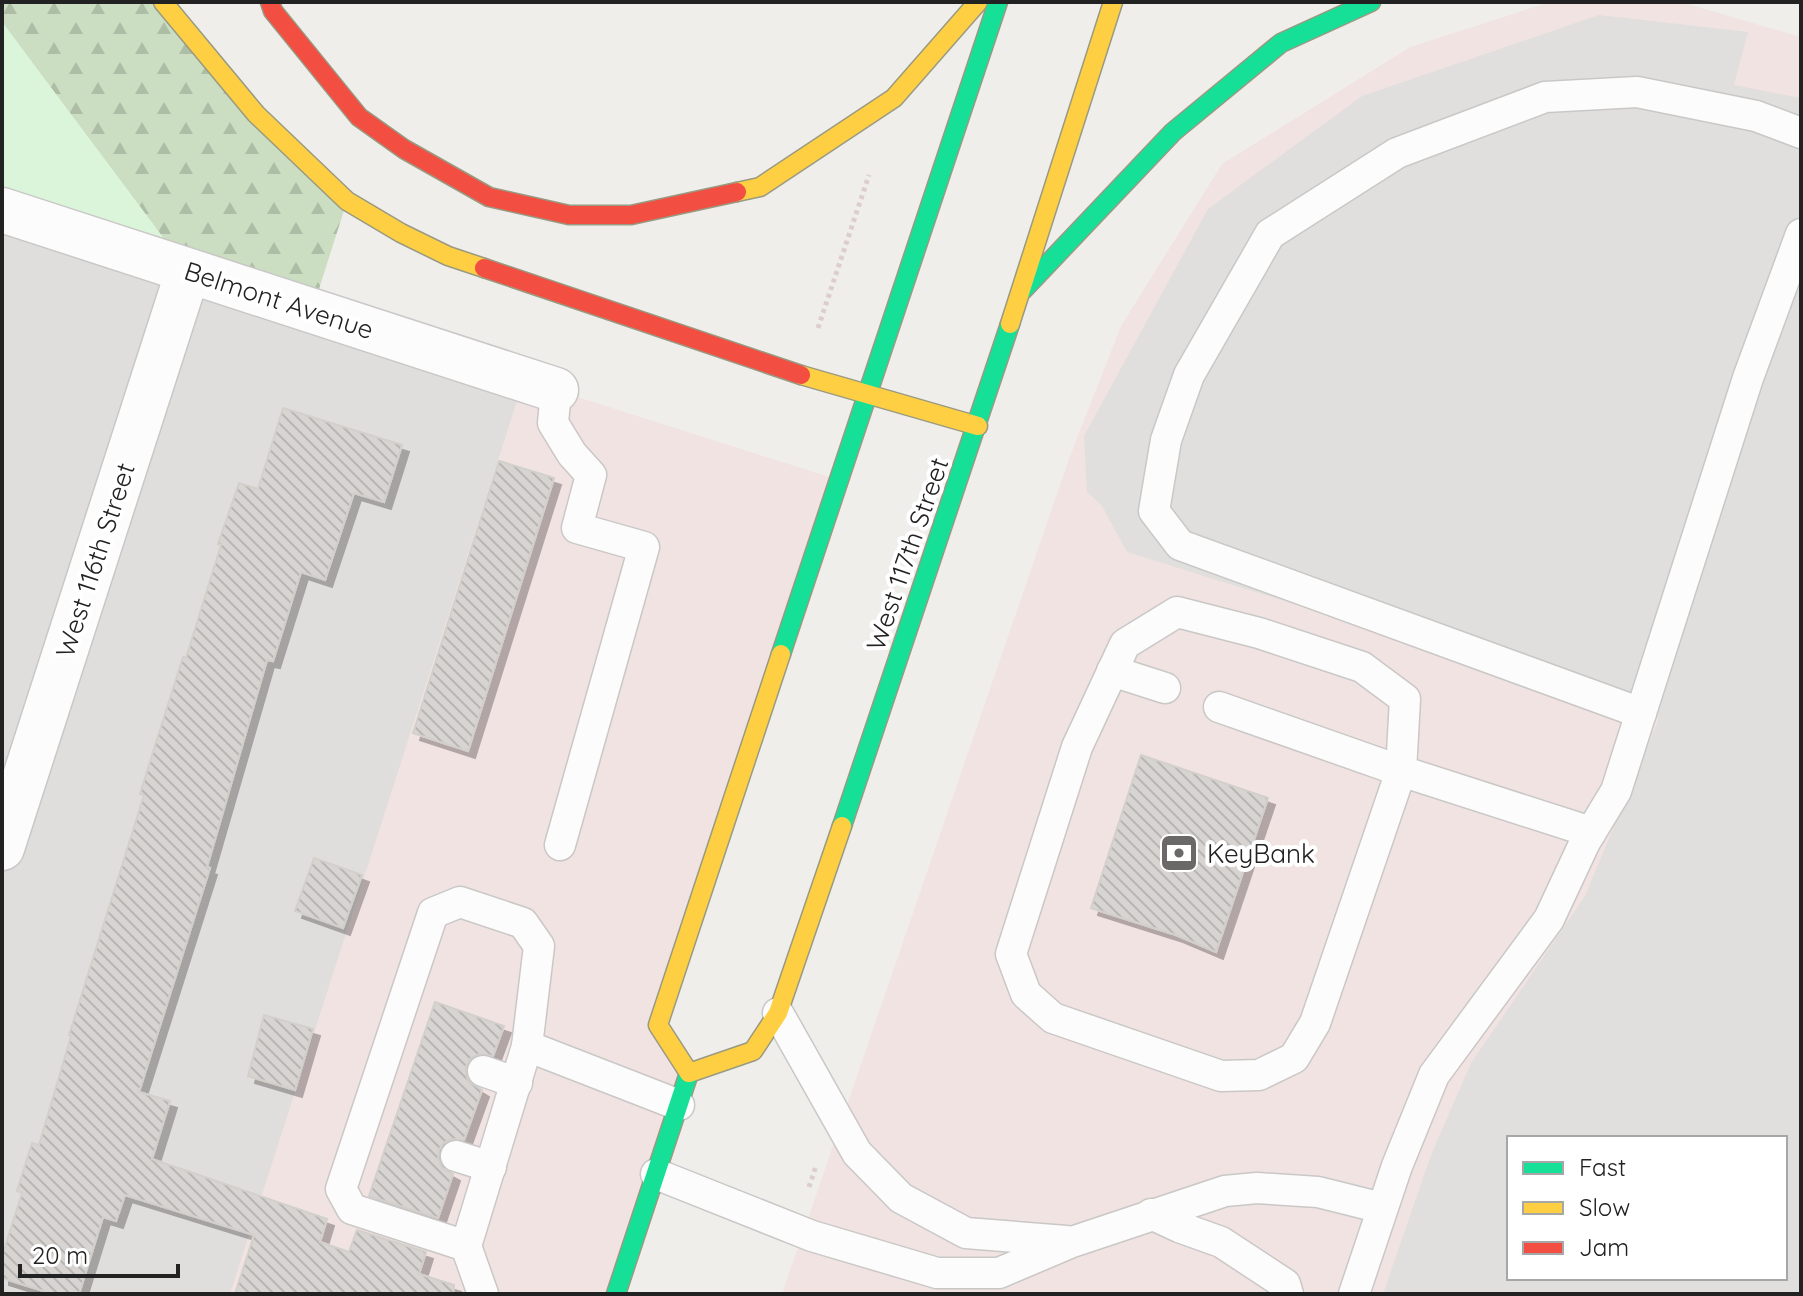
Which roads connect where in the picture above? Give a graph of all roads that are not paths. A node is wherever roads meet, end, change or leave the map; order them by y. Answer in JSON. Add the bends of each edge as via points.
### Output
{"nodes":[{"id":1,"x":163,"y":2,"type":"edge"},
{"id":2,"x":270,"y":2,"type":"edge"},
{"id":3,"x":978,"y":2,"type":"edge"},
{"id":4,"x":998,"y":2,"type":"edge"},
{"id":5,"x":1113,"y":2,"type":"edge"},
{"id":6,"x":1371,"y":2,"type":"edge"},
{"id":7,"x":1801,"y":133,"type":"edge"},
{"id":8,"x":2,"y":210,"type":"edge"},
{"id":9,"x":1801,"y":234,"type":"edge"},
{"id":10,"x":188,"y":271,"type":"junction"},
{"id":11,"x":1023,"y":290,"type":"junction"},
{"id":12,"x":556,"y":390,"type":"joint"},
{"id":13,"x":868,"y":393,"type":"junction"},
{"id":14,"x":978,"y":426,"type":"junction"},
{"id":15,"x":1112,"y":671,"type":"junction"},
{"id":16,"x":1165,"y":688,"type":"dead end"},
{"id":17,"x":1219,"y":707,"type":"dead end"},
{"id":18,"x":1641,"y":713,"type":"junction"},
{"id":19,"x":1401,"y":771,"type":"junction"},
{"id":20,"x":1591,"y":832,"type":"junction"},
{"id":21,"x":560,"y":845,"type":"dead end"},
{"id":22,"x":2,"y":848,"type":"edge"},
{"id":23,"x":778,"y":1013,"type":"junction"},
{"id":24,"x":527,"y":1046,"type":"junction"},
{"id":25,"x":483,"y":1071,"type":"dead end"},
{"id":26,"x":689,"y":1073,"type":"junction"},
{"id":27,"x":517,"y":1083,"type":"junction"},
{"id":28,"x":679,"y":1105,"type":"junction"},
{"id":29,"x":456,"y":1156,"type":"dead end"},
{"id":30,"x":491,"y":1167,"type":"junction"},
{"id":31,"x":656,"y":1174,"type":"junction"},
{"id":32,"x":1382,"y":1208,"type":"junction"},
{"id":33,"x":1151,"y":1214,"type":"junction"},
{"id":34,"x":1072,"y":1242,"type":"junction"},
{"id":35,"x":466,"y":1246,"type":"junction"},
{"id":36,"x":483,"y":1294,"type":"edge"},
{"id":37,"x":616,"y":1294,"type":"edge"},
{"id":38,"x":1288,"y":1294,"type":"edge"},
{"id":39,"x":1354,"y":1294,"type":"edge"}],
"edges":[{"from":1,"to":13,"type":"main road","via":[[256,114],[347,201],[401,233],[462,260],[803,376]]},
{"from":2,"to":3,"type":"main road","via":[[359,117],[404,149],[489,197],[569,215],[631,215],[760,187],[894,98]]},
{"from":4,"to":13,"type":"main road"},
{"from":5,"to":11,"type":"main road","name":"West 117th Street"},
{"from":6,"to":11,"type":"main road","via":[[1281,43],[1173,132]]},
{"from":7,"to":18,"type":"lane","via":[[1756,116],[1637,92],[1545,97],[1397,153],[1270,234],[1189,375],[1166,440],[1154,511],[1180,545]]},
{"from":8,"to":10,"type":"street","name":"Belmont Avenue"},
{"from":9,"to":18,"type":"lane","via":[[1748,378]]},
{"from":10,"to":12,"type":"street","name":"Belmont Avenue"},
{"from":10,"to":22,"type":"street","name":"West 116th Street"},
{"from":11,"to":14,"type":"main road","name":"West 117th Street"},
{"from":12,"to":21,"type":"lane","via":[[553,423],[591,475],[577,528],[644,547]]},
{"from":13,"to":14,"type":"main road"},
{"from":13,"to":26,"type":"main road","via":[[658,1025]]},
{"from":14,"to":23,"type":"main road","name":"West 117th Street"},
{"from":15,"to":16,"type":"lane"},
{"from":15,"to":19,"type":"lane","via":[[1125,644],[1177,612],[1362,667],[1405,699]]},
{"from":15,"to":19,"type":"lane","via":[[1077,747],[1011,954],[1026,994],[1053,1018],[1221,1076],[1259,1075],[1294,1058],[1315,1023]]},
{"from":17,"to":19,"type":"lane"},
{"from":18,"to":20,"type":"lane","via":[[1616,791]]},
{"from":19,"to":20,"type":"lane"},
{"from":20,"to":32,"type":"lane","via":[[1549,919],[1434,1075]]},
{"from":23,"to":26,"type":"main road","name":"West 117th Street","via":[[753,1051]]},
{"from":23,"to":34,"type":"lane","via":[[857,1153],[901,1198],[966,1233]]},
{"from":24,"to":27,"type":"lane"},
{"from":24,"to":28,"type":"lane"},
{"from":24,"to":35,"type":"lane","via":[[539,946],[523,923],[460,902],[433,913],[401,1045],[374,1128],[341,1189],[352,1209]]},
{"from":25,"to":27,"type":"lane"},
{"from":26,"to":28,"type":"main road"},
{"from":27,"to":30,"type":"lane"},
{"from":28,"to":31,"type":"main road"},
{"from":29,"to":30,"type":"lane"},
{"from":30,"to":35,"type":"lane"},
{"from":31,"to":34,"type":"lane","via":[[812,1236],[937,1273],[999,1273]]},
{"from":31,"to":37,"type":"main road"},
{"from":32,"to":33,"type":"lane","via":[[1318,1192],[1257,1188],[1225,1191]]},
{"from":32,"to":39,"type":"lane"},
{"from":33,"to":34,"type":"lane"},
{"from":33,"to":38,"type":"lane","via":[[1221,1242],[1285,1284]]},
{"from":35,"to":36,"type":"lane"}]}
